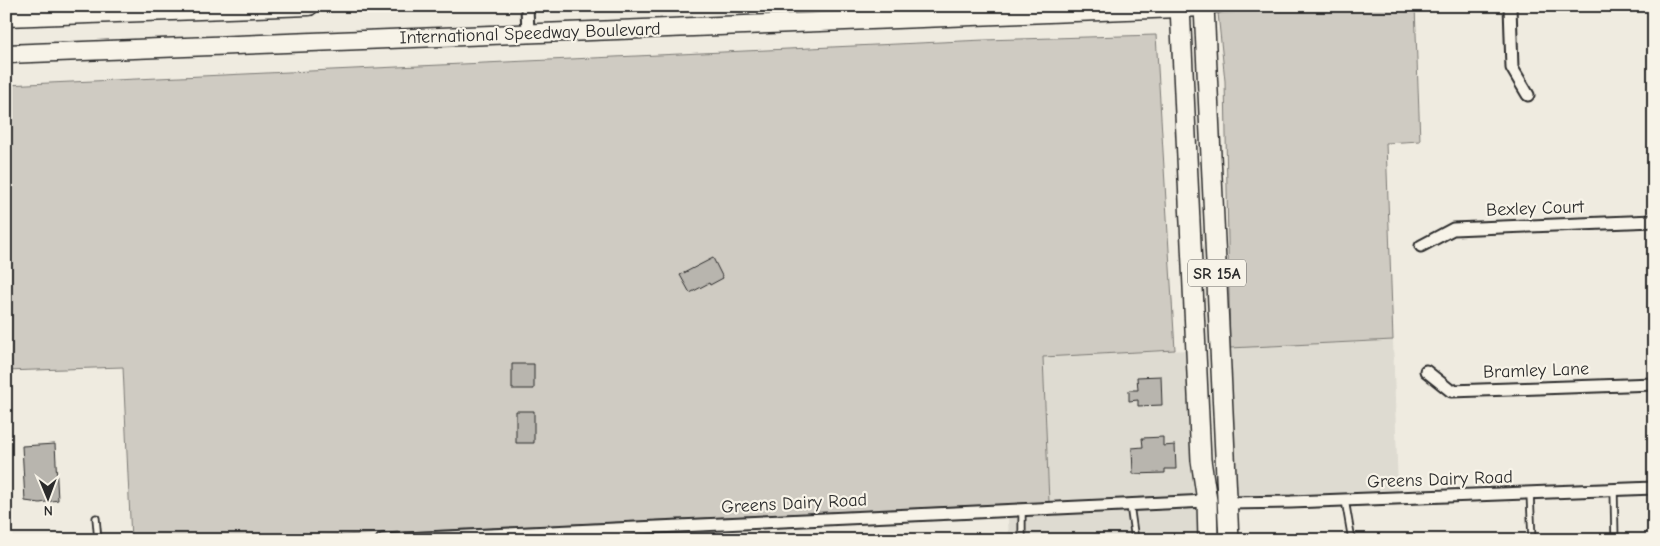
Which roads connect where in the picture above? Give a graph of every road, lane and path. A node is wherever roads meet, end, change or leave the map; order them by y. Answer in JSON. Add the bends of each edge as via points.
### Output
{"nodes":[{"id":1,"x":309,"y":6,"type":"edge"},
{"id":2,"x":527,"y":6,"type":"edge"},
{"id":3,"x":939,"y":6,"type":"edge"},
{"id":4,"x":1204,"y":6,"type":"edge"},
{"id":5,"x":1219,"y":6,"type":"edge"},
{"id":6,"x":1510,"y":6,"type":"edge"},
{"id":7,"x":1180,"y":7,"type":"edge"},
{"id":8,"x":6,"y":17,"type":"edge"},
{"id":9,"x":808,"y":22,"type":"junction"},
{"id":10,"x":528,"y":34,"type":"junction"},
{"id":11,"x":6,"y":54,"type":"edge"},
{"id":12,"x":1528,"y":95,"type":"dead end"},
{"id":13,"x":1654,"y":221,"type":"edge"},
{"id":14,"x":1421,"y":246,"type":"dead end"},
{"id":15,"x":1426,"y":370,"type":"dead end"},
{"id":16,"x":1654,"y":384,"type":"edge"},
{"id":17,"x":1201,"y":460,"type":"junction"},
{"id":18,"x":1654,"y":488,"type":"edge"},
{"id":19,"x":1614,"y":490,"type":"junction"},
{"id":20,"x":1530,"y":493,"type":"junction"},
{"id":21,"x":1345,"y":500,"type":"junction"},
{"id":22,"x":1207,"y":501,"type":"junction"},
{"id":23,"x":1228,"y":503,"type":"junction"},
{"id":24,"x":1130,"y":505,"type":"junction"},
{"id":25,"x":1022,"y":510,"type":"junction"},
{"id":26,"x":96,"y":518,"type":"dead end"},
{"id":27,"x":98,"y":540,"type":"edge"},
{"id":28,"x":382,"y":540,"type":"edge"},
{"id":29,"x":1022,"y":540,"type":"edge"},
{"id":30,"x":1135,"y":540,"type":"edge"},
{"id":31,"x":1208,"y":540,"type":"edge"},
{"id":32,"x":1224,"y":540,"type":"edge"},
{"id":33,"x":1229,"y":540,"type":"edge"},
{"id":34,"x":1352,"y":540,"type":"edge"},
{"id":35,"x":1532,"y":540,"type":"edge"},
{"id":36,"x":1615,"y":540,"type":"edge"}],
"edges":[{"from":1,"to":8,"type":"main road"},
{"from":2,"to":10,"type":"street"},
{"from":3,"to":9,"type":"main road"},
{"from":4,"to":5,"type":"street"},
{"from":4,"to":7,"type":"main road","name":"International Speedway Boulevard"},
{"from":4,"to":23,"type":"highway","number":"SR 15A"},
{"from":6,"to":12,"type":"street","via":[[1512,68]]},
{"from":7,"to":9,"type":"main road","name":"International Speedway Boulevard"},
{"from":7,"to":17,"type":"highway","number":"SR 15A"},
{"from":9,"to":10,"type":"main road","name":"International Speedway Boulevard"},
{"from":10,"to":11,"type":"main road","name":"International Speedway Boulevard"},
{"from":13,"to":14,"type":"street","name":"Bexley Court","via":[[1453,229]]},
{"from":15,"to":16,"type":"street","name":"Bramley Lane","via":[[1451,391]]},
{"from":17,"to":22,"type":"highway","number":"SR 15A"},
{"from":17,"to":23,"type":"highway","via":[[1213,485]]},
{"from":18,"to":19,"type":"street","name":"Greens Dairy Road"},
{"from":19,"to":20,"type":"street","name":"Greens Dairy Road"},
{"from":19,"to":36,"type":"lane"},
{"from":20,"to":21,"type":"street","name":"Greens Dairy Road"},
{"from":20,"to":35,"type":"lane"},
{"from":21,"to":23,"type":"street","name":"Greens Dairy Road"},
{"from":21,"to":34,"type":"lane"},
{"from":22,"to":24,"type":"street","name":"Greens Dairy Road"},
{"from":22,"to":31,"type":"highway","number":"SR 15A"},
{"from":22,"to":32,"type":"highway"},
{"from":23,"to":33,"type":"highway","number":"SR 15A"},
{"from":24,"to":25,"type":"street","name":"Greens Dairy Road"},
{"from":24,"to":30,"type":"lane"},
{"from":25,"to":28,"type":"street","name":"Greens Dairy Road"},
{"from":25,"to":29,"type":"lane"},
{"from":26,"to":27,"type":"lane"}]}
